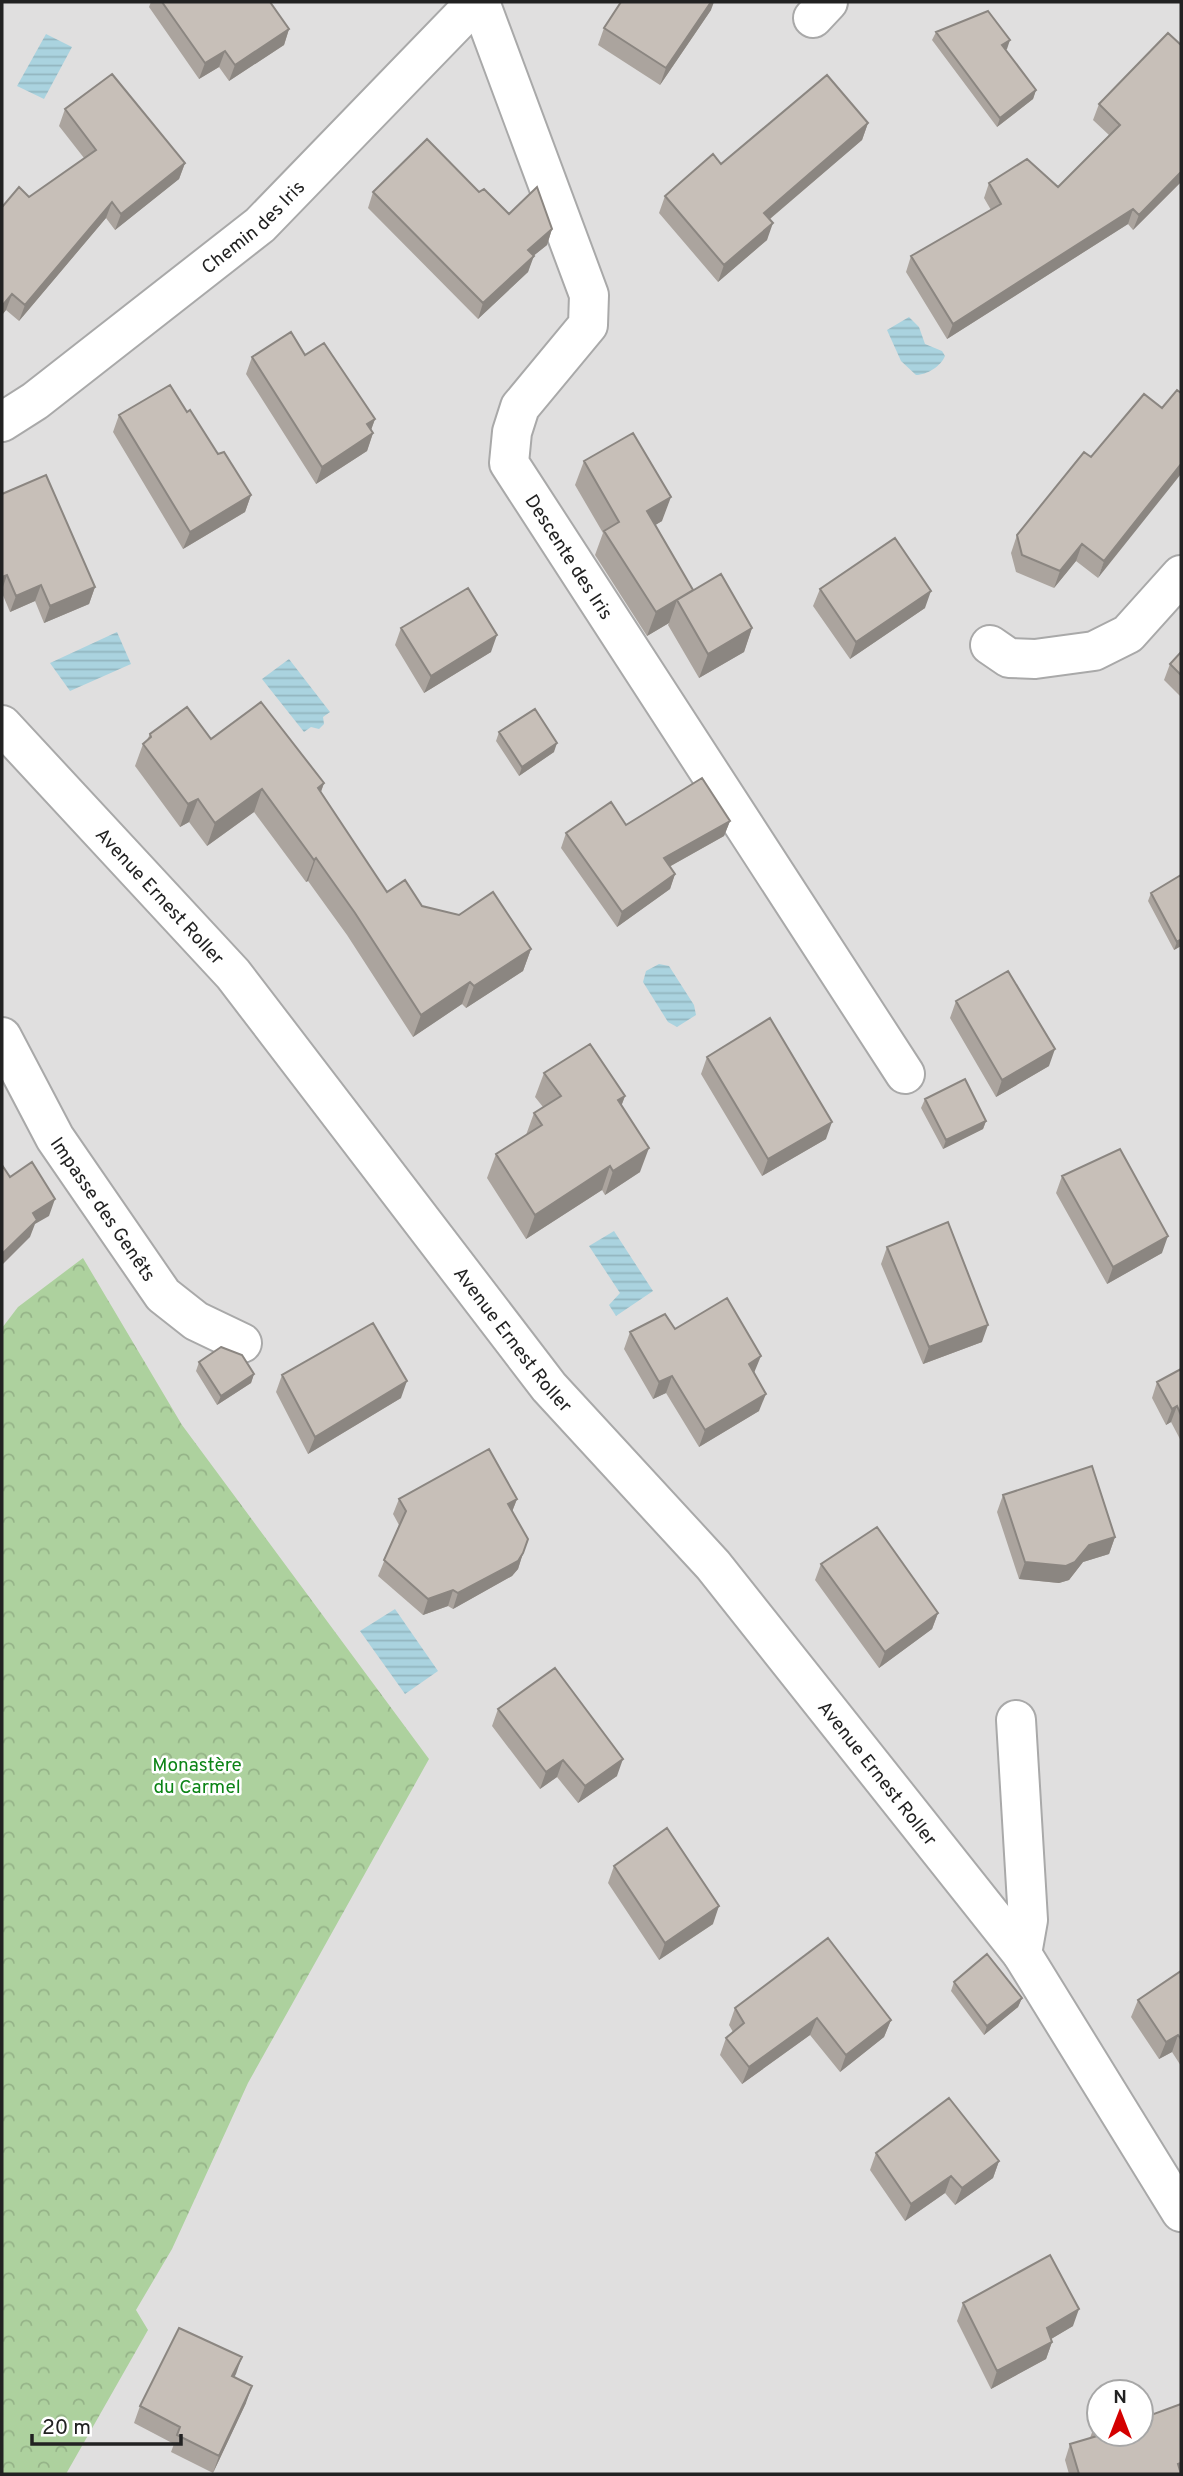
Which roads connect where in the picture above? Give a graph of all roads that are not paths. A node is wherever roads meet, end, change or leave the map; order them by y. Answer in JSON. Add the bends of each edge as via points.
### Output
{"nodes":[{"id":1,"x":478,"y":2,"type":"edge"},
{"id":2,"x":2,"y":422,"type":"edge"},
{"id":3,"x":1181,"y":575,"type":"edge"},
{"id":4,"x":990,"y":645,"type":"dead end"},
{"id":5,"x":2,"y":724,"type":"edge"},
{"id":6,"x":2,"y":1038,"type":"edge"},
{"id":7,"x":905,"y":1074,"type":"dead end"},
{"id":8,"x":242,"y":1343,"type":"dead end"},
{"id":9,"x":1016,"y":1720,"type":"dead end"},
{"id":10,"x":1022,"y":1954,"type":"junction"},
{"id":11,"x":1181,"y":2212,"type":"edge"}],
"edges":[{"from":1,"to":2,"type":"street","name":"Chemin des Iris","via":[[260,225],[46,393]]},
{"from":1,"to":7,"type":"street","name":"Descente des Iris","via":[[589,295],[588,325],[520,407],[509,463]]},
{"from":3,"to":4,"type":"street","via":[[1128,634],[1094,651],[1022,659],[1009,658]]},
{"from":5,"to":10,"type":"street","name":"Avenue Ernest Roller","via":[[233,974],[549,1387],[713,1565]]},
{"from":6,"to":8,"type":"street","name":"Impasse des Genêts","via":[[55,1138],[163,1295],[195,1321]]},
{"from":9,"to":10,"type":"street","via":[[1028,1920]]},
{"from":10,"to":11,"type":"street","name":"Avenue Ernest Roller"}]}
